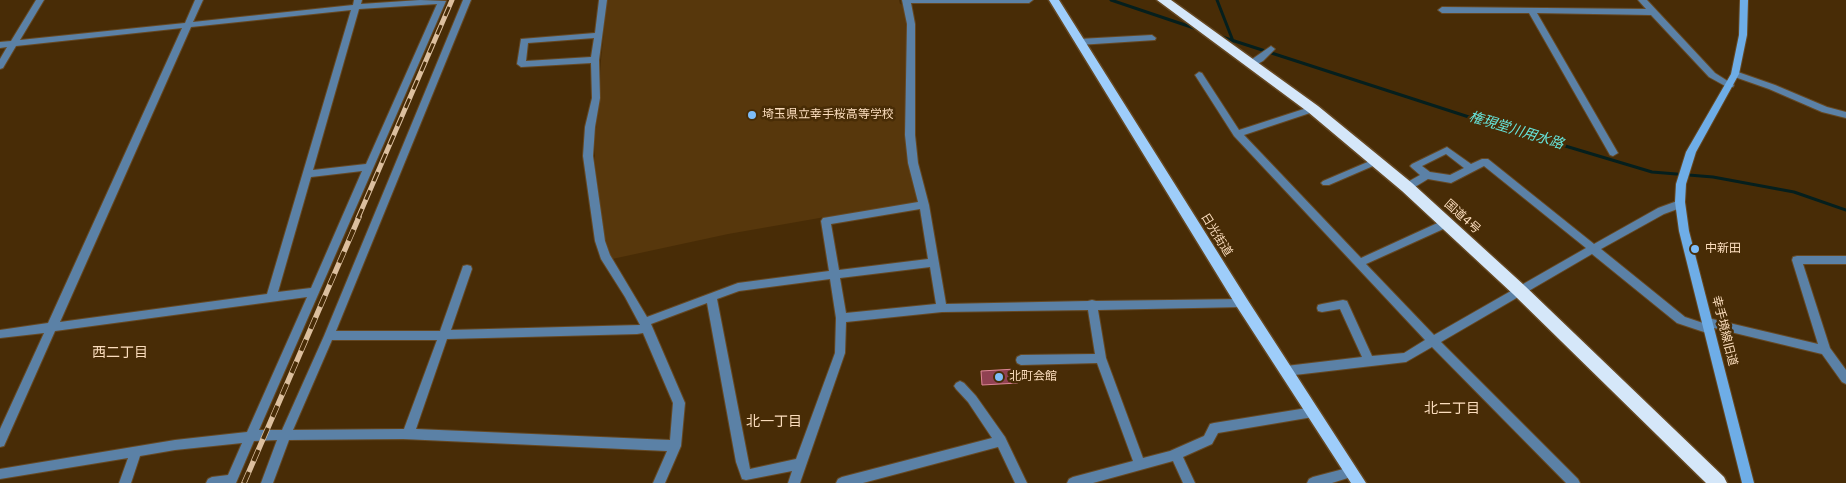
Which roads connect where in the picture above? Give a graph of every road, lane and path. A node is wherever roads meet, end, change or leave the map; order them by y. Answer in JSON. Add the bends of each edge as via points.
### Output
{"nodes":[{"id":1,"x":40,"y":0,"type":"edge"},
{"id":2,"x":199,"y":0,"type":"edge"},
{"id":3,"x":467,"y":0,"type":"edge"},
{"id":4,"x":603,"y":0,"type":"edge"},
{"id":5,"x":1029,"y":0,"type":"edge"},
{"id":6,"x":1054,"y":0,"type":"edge"},
{"id":7,"x":1162,"y":0,"type":"edge"},
{"id":8,"x":1516,"y":0,"type":"edge"},
{"id":9,"x":1577,"y":0,"type":"edge"},
{"id":10,"x":1642,"y":0,"type":"edge"},
{"id":11,"x":1744,"y":0,"type":"edge"},
{"id":12,"x":906,"y":1,"type":"edge"},
{"id":13,"x":357,"y":4,"type":"edge"},
{"id":14,"x":1442,"y":10,"type":"dead end"},
{"id":15,"x":1527,"y":10,"type":"junction"},
{"id":16,"x":1584,"y":11,"type":"junction"},
{"id":17,"x":1654,"y":12,"type":"junction"},
{"id":18,"x":187,"y":26,"type":"junction"},
{"id":19,"x":598,"y":35,"type":"junction"},
{"id":20,"x":1152,"y":38,"type":"dead end"},
{"id":21,"x":1079,"y":42,"type":"junction"},
{"id":22,"x":14,"y":44,"type":"junction"},
{"id":23,"x":0,"y":45,"type":"edge"},
{"id":24,"x":1270,"y":49,"type":"dead end"},
{"id":25,"x":595,"y":60,"type":"junction"},
{"id":26,"x":1250,"y":64,"type":"junction"},
{"id":27,"x":0,"y":66,"type":"edge"},
{"id":28,"x":1735,"y":74,"type":"junction"},
{"id":29,"x":1199,"y":75,"type":"dead end"},
{"id":30,"x":1730,"y":85,"type":"junction"},
{"id":31,"x":1313,"y":109,"type":"junction"},
{"id":32,"x":1846,"y":115,"type":"edge"},
{"id":33,"x":1237,"y":134,"type":"junction"},
{"id":34,"x":1613,"y":153,"type":"dead end"},
{"id":35,"x":1376,"y":161,"type":"junction"},
{"id":36,"x":369,"y":167,"type":"junction"},
{"id":37,"x":1471,"y":169,"type":"junction"},
{"id":38,"x":307,"y":174,"type":"junction"},
{"id":39,"x":1427,"y":175,"type":"junction"},
{"id":40,"x":1326,"y":183,"type":"dead end"},
{"id":41,"x":1407,"y":187,"type":"junction"},
{"id":42,"x":1680,"y":204,"type":"junction"},
{"id":43,"x":924,"y":205,"type":"junction"},
{"id":44,"x":1447,"y":223,"type":"junction"},
{"id":45,"x":1593,"y":249,"type":"junction"},
{"id":46,"x":1846,"y":260,"type":"edge"},
{"id":47,"x":934,"y":262,"type":"junction"},
{"id":48,"x":1359,"y":263,"type":"junction"},
{"id":49,"x":467,"y":269,"type":"dead end"},
{"id":50,"x":834,"y":274,"type":"junction"},
{"id":51,"x":1519,"y":290,"type":"junction"},
{"id":52,"x":313,"y":292,"type":"junction"},
{"id":53,"x":711,"y":296,"type":"junction"},
{"id":54,"x":271,"y":298,"type":"junction"},
{"id":55,"x":1242,"y":303,"type":"junction"},
{"id":56,"x":1092,"y":304,"type":"junction"},
{"id":57,"x":942,"y":308,"type":"junction"},
{"id":58,"x":1322,"y":308,"type":"dead end"},
{"id":59,"x":841,"y":318,"type":"junction"},
{"id":60,"x":646,"y":325,"type":"junction"},
{"id":61,"x":1709,"y":326,"type":"junction"},
{"id":62,"x":53,"y":327,"type":"junction"},
{"id":63,"x":0,"y":334,"type":"edge"},
{"id":64,"x":444,"y":335,"type":"junction"},
{"id":65,"x":329,"y":336,"type":"junction"},
{"id":66,"x":1433,"y":341,"type":"junction"},
{"id":67,"x":1825,"y":350,"type":"junction"},
{"id":68,"x":1101,"y":358,"type":"junction"},
{"id":69,"x":1021,"y":360,"type":"dead end"},
{"id":70,"x":1369,"y":361,"type":"junction"},
{"id":71,"x":1286,"y":371,"type":"junction"},
{"id":72,"x":1846,"y":379,"type":"edge"},
{"id":73,"x":960,"y":386,"type":"dead end"},
{"id":74,"x":1313,"y":412,"type":"junction"},
{"id":75,"x":284,"y":435,"type":"junction"},
{"id":76,"x":408,"y":435,"type":"junction"},
{"id":77,"x":249,"y":436,"type":"junction"},
{"id":78,"x":1001,"y":441,"type":"junction"},
{"id":79,"x":0,"y":442,"type":"edge"},
{"id":80,"x":675,"y":446,"type":"junction"},
{"id":81,"x":136,"y":451,"type":"junction"},
{"id":82,"x":1176,"y":454,"type":"junction"},
{"id":83,"x":801,"y":464,"type":"junction"},
{"id":84,"x":1140,"y":465,"type":"junction"},
{"id":85,"x":1351,"y":472,"type":"junction"},
{"id":86,"x":0,"y":474,"type":"edge"},
{"id":87,"x":230,"y":482,"type":"edge"},
{"id":88,"x":125,"y":483,"type":"edge"},
{"id":89,"x":212,"y":483,"type":"edge"},
{"id":90,"x":267,"y":483,"type":"edge"},
{"id":91,"x":659,"y":483,"type":"edge"},
{"id":92,"x":794,"y":483,"type":"edge"},
{"id":93,"x":842,"y":483,"type":"edge"},
{"id":94,"x":1020,"y":483,"type":"edge"},
{"id":95,"x":1073,"y":483,"type":"edge"},
{"id":96,"x":1189,"y":483,"type":"edge"},
{"id":97,"x":1313,"y":483,"type":"edge"},
{"id":98,"x":1359,"y":483,"type":"edge"},
{"id":99,"x":1574,"y":483,"type":"edge"},
{"id":100,"x":1718,"y":483,"type":"edge"},
{"id":101,"x":1748,"y":483,"type":"edge"}],
"edges":[{"from":1,"to":22,"type":"street"},
{"from":2,"to":18,"type":"street"},
{"from":3,"to":65,"type":"street"},
{"from":4,"to":19,"type":"street"},
{"from":5,"to":12,"type":"street"},
{"from":6,"to":21,"type":"main road","name":"日光街道"},
{"from":7,"to":26,"type":"highway","name":"国道4号"},
{"from":8,"to":15,"type":"street"},
{"from":9,"to":16,"type":"street"},
{"from":10,"to":17,"type":"street"},
{"from":11,"to":28,"type":"street","via":[[1743,35]]},
{"from":12,"to":43,"type":"street","via":[[911,24],[910,135],[913,164]]},
{"from":13,"to":18,"type":"street"},
{"from":13,"to":36,"type":"street","via":[[442,1]]},
{"from":13,"to":38,"type":"street"},
{"from":14,"to":15,"type":"street"},
{"from":15,"to":16,"type":"street"},
{"from":15,"to":34,"type":"street"},
{"from":16,"to":17,"type":"street"},
{"from":17,"to":30,"type":"street","via":[[1712,75]]},
{"from":18,"to":22,"type":"street"},
{"from":18,"to":62,"type":"street"},
{"from":19,"to":25,"type":"street"},
{"from":19,"to":25,"type":"street","via":[[524,41],[521,64]]},
{"from":20,"to":21,"type":"street"},
{"from":21,"to":55,"type":"main road","name":"日光街道"},
{"from":22,"to":23,"type":"street"},
{"from":22,"to":27,"type":"street"},
{"from":24,"to":26,"type":"street"},
{"from":25,"to":60,"type":"street","via":[[596,98],[588,156],[600,242],[604,256]]},
{"from":26,"to":31,"type":"highway","name":"国道4号"},
{"from":28,"to":30,"type":"street"},
{"from":28,"to":32,"type":"street","via":[[1825,110]]},
{"from":29,"to":33,"type":"street"},
{"from":30,"to":42,"type":"street","name":"幸手境線旧道","via":[[1685,167]]},
{"from":31,"to":33,"type":"street"},
{"from":31,"to":35,"type":"highway","name":"国道4号"},
{"from":33,"to":48,"type":"street"},
{"from":35,"to":40,"type":"street"},
{"from":35,"to":41,"type":"highway","name":"国道4号"},
{"from":36,"to":38,"type":"street"},
{"from":36,"to":52,"type":"street"},
{"from":37,"to":39,"type":"street","via":[[1451,179]]},
{"from":37,"to":39,"type":"street","via":[[1447,150],[1416,166]]},
{"from":37,"to":45,"type":"street","via":[[1485,161]]},
{"from":38,"to":54,"type":"street"},
{"from":39,"to":41,"type":"street"},
{"from":41,"to":44,"type":"highway","name":"国道4号"},
{"from":42,"to":45,"type":"street","via":[[1661,211]]},
{"from":42,"to":61,"type":"street","name":"幸手境線旧道"},
{"from":43,"to":47,"type":"street"},
{"from":43,"to":50,"type":"street","via":[[826,221]]},
{"from":44,"to":48,"type":"street"},
{"from":44,"to":51,"type":"highway","name":"国道4号"},
{"from":45,"to":51,"type":"street"},
{"from":45,"to":61,"type":"street","via":[[1681,320]]},
{"from":46,"to":67,"type":"street","via":[[1797,260]]},
{"from":47,"to":50,"type":"street"},
{"from":47,"to":57,"type":"street"},
{"from":48,"to":66,"type":"street"},
{"from":49,"to":64,"type":"street"},
{"from":50,"to":53,"type":"street","via":[[738,287]]},
{"from":50,"to":59,"type":"street"},
{"from":51,"to":66,"type":"street"},
{"from":51,"to":100,"type":"highway","name":"国道4号"},
{"from":52,"to":54,"type":"street"},
{"from":52,"to":77,"type":"street"},
{"from":53,"to":60,"type":"street"},
{"from":53,"to":83,"type":"street","via":[[746,475]]},
{"from":54,"to":62,"type":"street"},
{"from":55,"to":56,"type":"street"},
{"from":55,"to":71,"type":"main road","name":"日光街道"},
{"from":56,"to":57,"type":"street"},
{"from":56,"to":68,"type":"street"},
{"from":57,"to":59,"type":"street"},
{"from":58,"to":70,"type":"street","via":[[1343,304]]},
{"from":59,"to":83,"type":"street","via":[[840,353]]},
{"from":60,"to":64,"type":"street","via":[[637,330]]},
{"from":60,"to":80,"type":"street","via":[[679,403]]},
{"from":61,"to":67,"type":"street"},
{"from":61,"to":101,"type":"street","name":"幸手境線旧道"},
{"from":62,"to":63,"type":"street"},
{"from":62,"to":79,"type":"street"},
{"from":64,"to":65,"type":"street"},
{"from":64,"to":76,"type":"street"},
{"from":65,"to":75,"type":"street"},
{"from":66,"to":70,"type":"street","via":[[1406,357]]},
{"from":66,"to":99,"type":"street"},
{"from":67,"to":72,"type":"street"},
{"from":68,"to":69,"type":"street"},
{"from":68,"to":84,"type":"street"},
{"from":70,"to":71,"type":"street"},
{"from":71,"to":74,"type":"main road","name":"日光街道"},
{"from":73,"to":78,"type":"street"},
{"from":74,"to":82,"type":"street","via":[[1214,428],[1208,440]]},
{"from":74,"to":85,"type":"main road","name":"日光街道"},
{"from":75,"to":76,"type":"street"},
{"from":75,"to":77,"type":"street"},
{"from":75,"to":90,"type":"street"},
{"from":76,"to":80,"type":"street"},
{"from":77,"to":81,"type":"street"},
{"from":77,"to":87,"type":"street"},
{"from":78,"to":93,"type":"street"},
{"from":78,"to":94,"type":"street"},
{"from":80,"to":91,"type":"street"},
{"from":81,"to":86,"type":"street"},
{"from":81,"to":88,"type":"street"},
{"from":82,"to":84,"type":"street"},
{"from":82,"to":96,"type":"street"},
{"from":83,"to":92,"type":"street"},
{"from":84,"to":95,"type":"street"},
{"from":85,"to":97,"type":"street"},
{"from":85,"to":98,"type":"main road","name":"日光街道"},
{"from":87,"to":89,"type":"street"}]}
